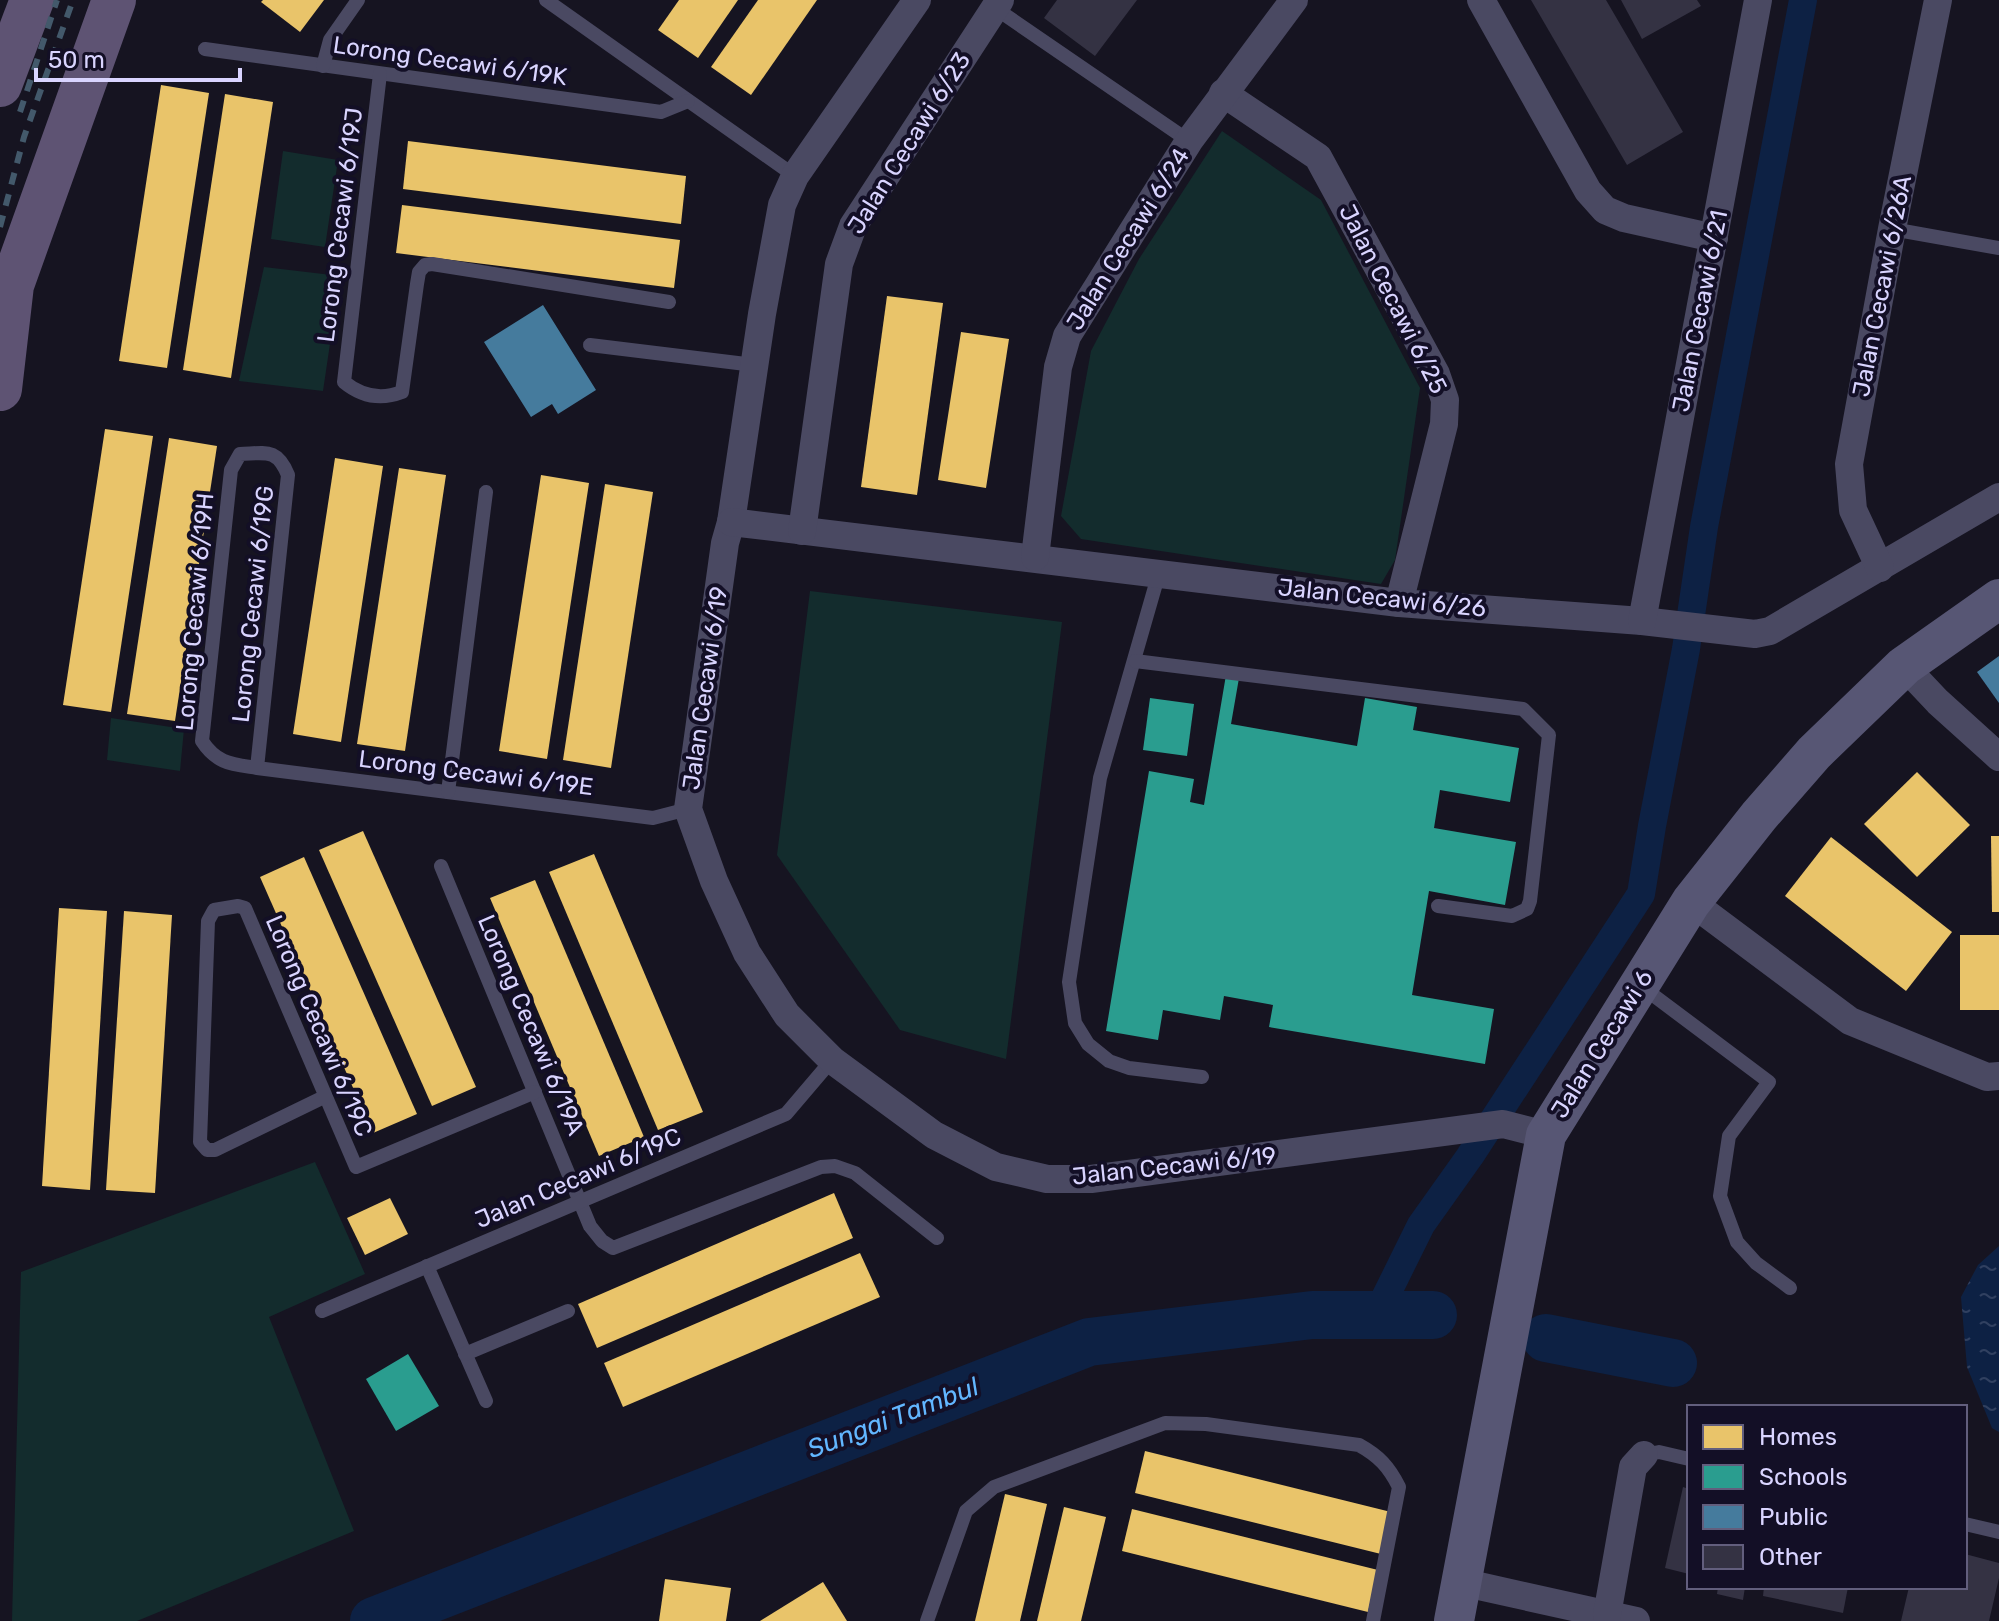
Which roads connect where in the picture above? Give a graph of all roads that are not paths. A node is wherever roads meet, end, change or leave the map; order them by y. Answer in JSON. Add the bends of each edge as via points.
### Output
{"nodes":[{"id":1,"x":32,"y":0,"type":"edge"},
{"id":2,"x":114,"y":0,"type":"edge"},
{"id":3,"x":358,"y":0,"type":"edge"},
{"id":4,"x":546,"y":0,"type":"edge"},
{"id":5,"x":917,"y":0,"type":"edge"},
{"id":6,"x":1294,"y":0,"type":"edge"},
{"id":7,"x":1481,"y":0,"type":"edge"},
{"id":8,"x":1758,"y":0,"type":"edge"},
{"id":9,"x":1938,"y":0,"type":"edge"},
{"id":10,"x":998,"y":4,"type":"edge"},
{"id":11,"x":205,"y":49,"type":"dead end"},
{"id":12,"x":323,"y":66,"type":"junction"},
{"id":13,"x":380,"y":74,"type":"junction"},
{"id":14,"x":0,"y":85,"type":"edge"},
{"id":15,"x":1223,"y":93,"type":"junction"},
{"id":16,"x":688,"y":101,"type":"junction"},
{"id":17,"x":1189,"y":141,"type":"junction"},
{"id":18,"x":795,"y":176,"type":"junction"},
{"id":19,"x":1892,"y":229,"type":"junction"},
{"id":20,"x":1714,"y":238,"type":"junction"},
{"id":21,"x":1999,"y":248,"type":"edge"},
{"id":22,"x":669,"y":302,"type":"dead end"},
{"id":23,"x":590,"y":345,"type":"dead end"},
{"id":24,"x":754,"y":365,"type":"junction"},
{"id":25,"x":0,"y":389,"type":"edge"},
{"id":26,"x":269,"y":453,"type":"joint"},
{"id":27,"x":486,"y":492,"type":"dead end"},
{"id":28,"x":1999,"y":497,"type":"edge"},
{"id":29,"x":731,"y":522,"type":"junction"},
{"id":30,"x":802,"y":531,"type":"junction"},
{"id":31,"x":1035,"y":557,"type":"junction"},
{"id":32,"x":1880,"y":568,"type":"junction"},
{"id":33,"x":1159,"y":573,"type":"junction"},
{"id":34,"x":1999,"y":599,"type":"edge"},
{"id":35,"x":1399,"y":603,"type":"junction"},
{"id":36,"x":1642,"y":621,"type":"junction"},
{"id":37,"x":1135,"y":661,"type":"junction"},
{"id":38,"x":1904,"y":666,"type":"junction"},
{"id":39,"x":1999,"y":757,"type":"edge"},
{"id":40,"x":257,"y":768,"type":"junction"},
{"id":41,"x":448,"y":792,"type":"junction"},
{"id":42,"x":688,"y":809,"type":"junction"},
{"id":43,"x":441,"y":866,"type":"dead end"},
{"id":44,"x":1691,"y":902,"type":"junction"},
{"id":45,"x":1438,"y":906,"type":"dead end"},
{"id":46,"x":1638,"y":984,"type":"junction"},
{"id":47,"x":832,"y":1060,"type":"junction"},
{"id":48,"x":1999,"y":1076,"type":"edge"},
{"id":49,"x":1202,"y":1077,"type":"dead end"},
{"id":50,"x":535,"y":1092,"type":"junction"},
{"id":51,"x":324,"y":1097,"type":"junction"},
{"id":52,"x":1546,"y":1135,"type":"junction"},
{"id":53,"x":580,"y":1201,"type":"junction"},
{"id":54,"x":937,"y":1238,"type":"dead end"},
{"id":55,"x":427,"y":1266,"type":"junction"},
{"id":56,"x":1790,"y":1288,"type":"dead end"},
{"id":57,"x":322,"y":1311,"type":"dead end"},
{"id":58,"x":568,"y":1311,"type":"dead end"},
{"id":59,"x":465,"y":1354,"type":"junction"},
{"id":60,"x":486,"y":1401,"type":"dead end"},
{"id":61,"x":1644,"y":1455,"type":"joint"},
{"id":62,"x":1687,"y":1459,"type":"edge"},
{"id":63,"x":1967,"y":1524,"type":"edge"},
{"id":64,"x":1999,"y":1532,"type":"edge"},
{"id":65,"x":1461,"y":1582,"type":"junction"},
{"id":66,"x":1607,"y":1615,"type":"junction"},
{"id":67,"x":927,"y":1621,"type":"edge"},
{"id":68,"x":1373,"y":1621,"type":"edge"},
{"id":69,"x":1454,"y":1621,"type":"edge"},
{"id":70,"x":1636,"y":1621,"type":"edge"}],
"edges":[{"from":1,"to":14,"type":"main road"},
{"from":2,"to":25,"type":"main road","via":[[12,285]]},
{"from":3,"to":12,"type":"lane","via":[[330,40]]},
{"from":4,"to":16,"type":"lane"},
{"from":5,"to":18,"type":"street","name":"Jalan Cecawi 6/19"},
{"from":6,"to":15,"type":"street","name":"Jalan Cecawi 6/24"},
{"from":7,"to":20,"type":"street","via":[[1588,191],[1605,210]]},
{"from":8,"to":20,"type":"street","name":"Jalan Cecawi 6/21"},
{"from":9,"to":19,"type":"street","name":"Jalan Cecawi 6/26A"},
{"from":10,"to":17,"type":"lane"},
{"from":10,"to":30,"type":"street","name":"Jalan Cecawi 6/23","via":[[853,226],[839,264]]},
{"from":11,"to":12,"type":"lane","name":"Lorong Cecawi 6/19K"},
{"from":12,"to":13,"type":"lane","name":"Lorong Cecawi 6/19K"},
{"from":13,"to":16,"type":"lane","name":"Lorong Cecawi 6/19K","via":[[661,112]]},
{"from":13,"to":22,"type":"lane","name":"Lorong Cecawi 6/19J","via":[[344,382],[356,392],[387,397],[402,392],[419,272],[425,265]]},
{"from":15,"to":17,"type":"street","name":"Jalan Cecawi 6/24"},
{"from":15,"to":35,"type":"street","name":"Jalan Cecawi 6/25","via":[[1318,157],[1436,374],[1445,400],[1444,424]]},
{"from":16,"to":18,"type":"lane"},
{"from":17,"to":31,"type":"street","name":"Jalan Cecawi 6/24","via":[[1067,336],[1058,367]]},
{"from":18,"to":24,"type":"street","name":"Jalan Cecawi 6/19","via":[[782,205]]},
{"from":19,"to":21,"type":"lane"},
{"from":19,"to":32,"type":"street","name":"Jalan Cecawi 6/26A","via":[[1849,464],[1853,510]]},
{"from":20,"to":36,"type":"street","name":"Jalan Cecawi 6/21"},
{"from":23,"to":24,"type":"lane"},
{"from":24,"to":29,"type":"street","name":"Jalan Cecawi 6/19"},
{"from":26,"to":40,"type":"lane","name":"Lorong Cecawi 6/19G","via":[[282,460],[288,475]]},
{"from":26,"to":40,"type":"lane","name":"Lorong Cecawi 6/19H","via":[[240,454],[231,470],[202,741],[226,763]]},
{"from":27,"to":41,"type":"lane"},
{"from":28,"to":32,"type":"street","name":"Jalan Cecawi 6/26"},
{"from":29,"to":30,"type":"street","name":"Jalan Cecawi 6/26"},
{"from":29,"to":42,"type":"street","name":"Jalan Cecawi 6/19"},
{"from":30,"to":31,"type":"street","name":"Jalan Cecawi 6/26"},
{"from":31,"to":33,"type":"street","name":"Jalan Cecawi 6/26"},
{"from":32,"to":36,"type":"street","name":"Jalan Cecawi 6/26","via":[[1770,631],[1755,634]]},
{"from":33,"to":35,"type":"street","name":"Jalan Cecawi 6/26"},
{"from":33,"to":37,"type":"lane"},
{"from":34,"to":38,"type":"street","name":"Jalan Cecawi 6"},
{"from":35,"to":36,"type":"street","name":"Jalan Cecawi 6/26"},
{"from":37,"to":45,"type":"lane","via":[[1523,709],[1549,735],[1527,909],[1512,916]]},
{"from":37,"to":49,"type":"lane","via":[[1100,778],[1069,982],[1075,1023],[1088,1044],[1109,1061]]},
{"from":38,"to":39,"type":"street"},
{"from":38,"to":44,"type":"street","name":"Jalan Cecawi 6","via":[[1814,753]]},
{"from":40,"to":41,"type":"lane","name":"Lorong Cecawi 6/19E"},
{"from":41,"to":42,"type":"lane","name":"Lorong Cecawi 6/19E","via":[[653,818]]},
{"from":42,"to":47,"type":"street","name":"Jalan Cecawi 6/19","via":[[747,953],[787,1015]]},
{"from":43,"to":50,"type":"lane","name":"Lorong Cecawi 6/19A"},
{"from":44,"to":46,"type":"street","name":"Jalan Cecawi 6"},
{"from":44,"to":48,"type":"street","via":[[1850,1021],[1987,1077]]},
{"from":46,"to":52,"type":"street","name":"Jalan Cecawi 6"},
{"from":46,"to":56,"type":"lane","via":[[1769,1082],[1729,1136],[1720,1196],[1737,1242]]},
{"from":47,"to":52,"type":"street","name":"Jalan Cecawi 6/19","via":[[934,1135],[996,1167],[1047,1179],[1106,1177],[1492,1125]]},
{"from":47,"to":53,"type":"lane","name":"Jalan Cecawi 6/19C","via":[[786,1114]]},
{"from":50,"to":51,"type":"lane","name":"Lorong Cecawi 6/19C","via":[[356,1167]]},
{"from":50,"to":53,"type":"lane","name":"Lorong Cecawi 6/19A"},
{"from":51,"to":51,"type":"lane","name":"Lorong Cecawi 6/19C","via":[[215,1150],[200,1142],[208,921],[214,910],[245,908]]},
{"from":52,"to":65,"type":"street","name":"Jalan Cecawi 6"},
{"from":53,"to":54,"type":"lane","name":"Lorong Cecawi 6/19A","via":[[590,1226],[613,1248],[835,1166],[855,1173]]},
{"from":53,"to":55,"type":"lane","name":"Jalan Cecawi 6/19C"},
{"from":55,"to":57,"type":"lane","name":"Jalan Cecawi 6/19C"},
{"from":55,"to":59,"type":"lane"},
{"from":58,"to":59,"type":"lane"},
{"from":59,"to":60,"type":"lane"},
{"from":61,"to":62,"type":"lane","via":[[1659,1452]]},
{"from":61,"to":66,"type":"street","via":[[1633,1467]]},
{"from":63,"to":64,"type":"lane"},
{"from":65,"to":66,"type":"street"},
{"from":65,"to":69,"type":"street","name":"Jalan Cecawi 6"},
{"from":66,"to":70,"type":"street"},
{"from":67,"to":68,"type":"lane","via":[[966,1511],[994,1487],[1165,1423],[1359,1445],[1375,1453],[1399,1487]]}]}
